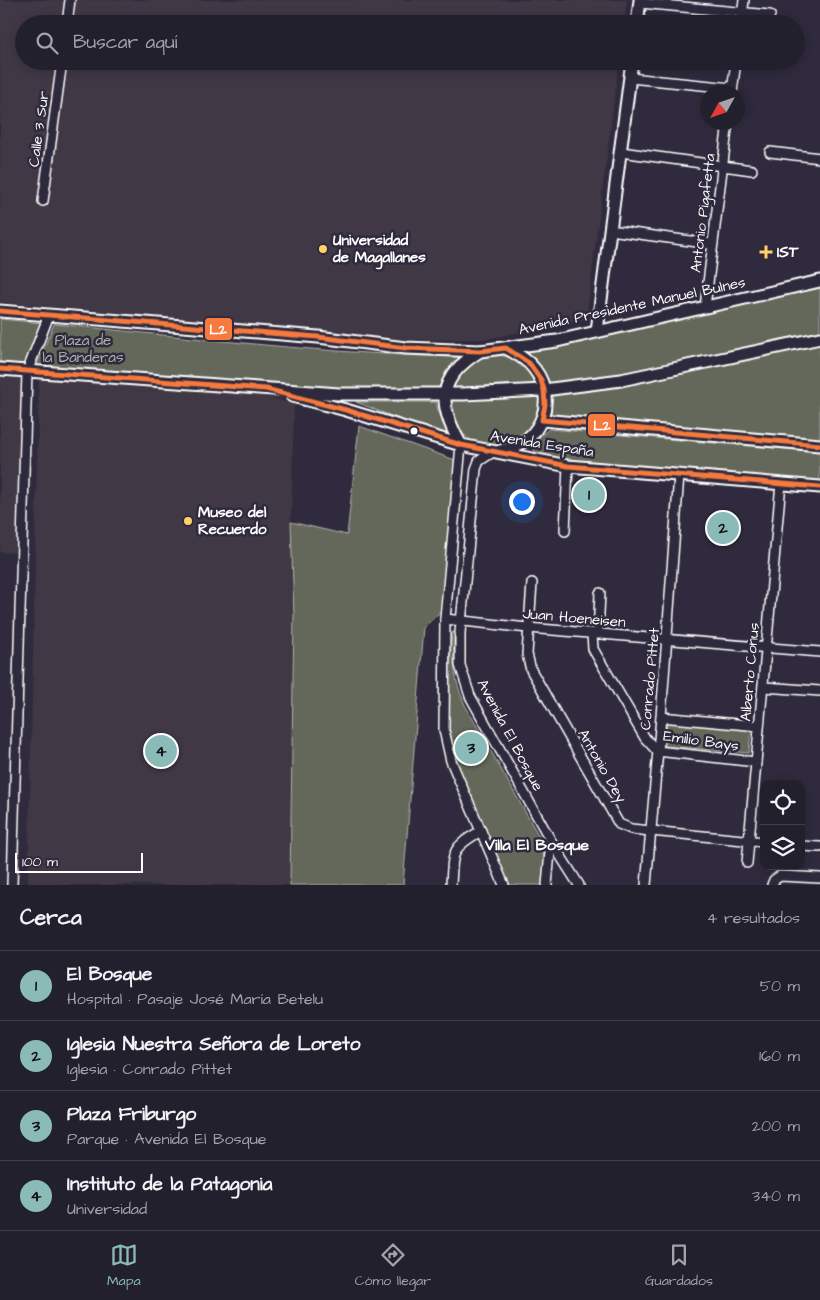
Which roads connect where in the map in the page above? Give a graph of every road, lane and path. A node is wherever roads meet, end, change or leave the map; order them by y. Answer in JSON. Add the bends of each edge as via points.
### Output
{"nodes":[{"id":1,"x":70,"y":0,"type":"edge"},
{"id":2,"x":744,"y":0,"type":"edge"},
{"id":3,"x":640,"y":1,"type":"edge"},
{"id":4,"x":742,"y":12,"type":"junction"},
{"id":5,"x":68,"y":15,"type":"edge"},
{"id":6,"x":638,"y":15,"type":"edge"},
{"id":7,"x":742,"y":15,"type":"edge"},
{"id":8,"x":770,"y":15,"type":"dead end"},
{"id":9,"x":61,"y":70,"type":"edge"},
{"id":10,"x":631,"y":70,"type":"edge"},
{"id":11,"x":735,"y":70,"type":"edge"},
{"id":12,"x":630,"y":78,"type":"junction"},
{"id":13,"x":733,"y":85,"type":"edge"},
{"id":14,"x":700,"y":86,"type":"edge"},
{"id":15,"x":727,"y":130,"type":"edge"},
{"id":16,"x":621,"y":152,"type":"junction"},
{"id":17,"x":770,"y":152,"type":"dead end"},
{"id":18,"x":820,"y":158,"type":"edge"},
{"id":19,"x":722,"y":166,"type":"junction"},
{"id":20,"x":752,"y":170,"type":"dead end"},
{"id":21,"x":43,"y":201,"type":"dead end"},
{"id":22,"x":610,"y":230,"type":"junction"},
{"id":23,"x":712,"y":244,"type":"junction"},
{"id":24,"x":820,"y":281,"type":"edge"},
{"id":25,"x":705,"y":307,"type":"junction"},
{"id":26,"x":0,"y":311,"type":"edge"},
{"id":27,"x":49,"y":315,"type":"junction"},
{"id":28,"x":597,"y":331,"type":"junction"},
{"id":29,"x":820,"y":338,"type":"edge"},
{"id":30,"x":506,"y":348,"type":"junction"},
{"id":31,"x":480,"y":351,"type":"junction"},
{"id":32,"x":0,"y":369,"type":"edge"},
{"id":33,"x":27,"y":372,"type":"junction"},
{"id":34,"x":266,"y":389,"type":"junction"},
{"id":35,"x":544,"y":390,"type":"junction"},
{"id":36,"x":445,"y":395,"type":"junction"},
{"id":37,"x":542,"y":420,"type":"junction"},
{"id":38,"x":461,"y":445,"type":"junction"},
{"id":39,"x":820,"y":445,"type":"edge"},
{"id":40,"x":493,"y":452,"type":"junction"},
{"id":41,"x":568,"y":466,"type":"junction"},
{"id":42,"x":679,"y":475,"type":"junction"},
{"id":43,"x":781,"y":483,"type":"junction"},
{"id":44,"x":820,"y":487,"type":"edge"},
{"id":45,"x":565,"y":531,"type":"dead end"},
{"id":46,"x":532,"y":583,"type":"dead end"},
{"id":47,"x":600,"y":593,"type":"dead end"},
{"id":48,"x":445,"y":619,"type":"junction"},
{"id":49,"x":461,"y":621,"type":"junction"},
{"id":50,"x":528,"y":628,"type":"junction"},
{"id":51,"x":595,"y":634,"type":"junction"},
{"id":52,"x":667,"y":640,"type":"junction"},
{"id":53,"x":766,"y":648,"type":"junction"},
{"id":54,"x":820,"y":652,"type":"edge"},
{"id":55,"x":764,"y":686,"type":"junction"},
{"id":56,"x":820,"y":691,"type":"edge"},
{"id":57,"x":661,"y":717,"type":"junction"},
{"id":58,"x":759,"y":726,"type":"junction"},
{"id":59,"x":657,"y":751,"type":"junction"},
{"id":60,"x":756,"y":762,"type":"junction"},
{"id":61,"x":481,"y":831,"type":"junction"},
{"id":62,"x":651,"y":831,"type":"junction"},
{"id":63,"x":749,"y":840,"type":"junction"},
{"id":64,"x":551,"y":841,"type":"junction"},
{"id":65,"x":760,"y":841,"type":"edge"},
{"id":66,"x":805,"y":846,"type":"edge"},
{"id":67,"x":820,"y":847,"type":"edge"},
{"id":68,"x":747,"y":863,"type":"dead end"},
{"id":69,"x":820,"y":878,"type":"edge"},
{"id":70,"x":12,"y":885,"type":"edge"},
{"id":71,"x":451,"y":885,"type":"edge"},
{"id":72,"x":504,"y":885,"type":"edge"},
{"id":73,"x":547,"y":885,"type":"edge"},
{"id":74,"x":579,"y":885,"type":"edge"},
{"id":75,"x":646,"y":885,"type":"edge"},
{"id":76,"x":772,"y":885,"type":"edge"}],
"edges":[{"from":1,"to":5,"type":"street"},
{"from":2,"to":4,"type":"street"},
{"from":3,"to":4,"type":"street"},
{"from":3,"to":6,"type":"main road"},
{"from":4,"to":7,"type":"street"},
{"from":4,"to":8,"type":"street"},
{"from":9,"to":21,"type":"street","name":"Calle 3 Sur"},
{"from":10,"to":12,"type":"main road"},
{"from":11,"to":13,"type":"street"},
{"from":12,"to":14,"type":"street"},
{"from":12,"to":16,"type":"main road"},
{"from":15,"to":19,"type":"street","name":"Antonio Pigafetta"},
{"from":16,"to":19,"type":"street"},
{"from":16,"to":22,"type":"main road"},
{"from":17,"to":18,"type":"street"},
{"from":19,"to":20,"type":"street"},
{"from":19,"to":23,"type":"street","name":"Antonio Pigafetta"},
{"from":22,"to":23,"type":"street"},
{"from":22,"to":28,"type":"main road"},
{"from":23,"to":25,"type":"street","name":"Antonio Pigafetta"},
{"from":24,"to":25,"type":"main road","name":"Avenida Presidente Manuel Bulnes"},
{"from":25,"to":28,"type":"main road","name":"Avenida Presidente Manuel Bulnes"},
{"from":26,"to":27,"type":"main road","name":"Avenida Presidente Manuel Bulnes"},
{"from":27,"to":31,"type":"main road","name":"Avenida Presidente Manuel Bulnes","via":[[318,337],[406,348]]},
{"from":27,"to":33,"type":"street"},
{"from":28,"to":30,"type":"main road","name":"Avenida Presidente Manuel Bulnes"},
{"from":29,"to":35,"type":"main road","via":[[621,380]]},
{"from":30,"to":31,"type":"main road","name":"Avenida Presidente Manuel Bulnes"},
{"from":30,"to":35,"type":"main road","via":[[529,363]]},
{"from":31,"to":36,"type":"main road","via":[[453,373]]},
{"from":32,"to":33,"type":"main road"},
{"from":33,"to":34,"type":"main road"},
{"from":33,"to":70,"type":"street"},
{"from":34,"to":36,"type":"main road","via":[[339,394]]},
{"from":34,"to":38,"type":"main road","name":"Avenida España"},
{"from":35,"to":36,"type":"main road"},
{"from":35,"to":37,"type":"main road"},
{"from":36,"to":38,"type":"main road","via":[[448,418]]},
{"from":37,"to":39,"type":"main road","name":"Avenida España"},
{"from":37,"to":40,"type":"main road","via":[[526,441],[510,449]]},
{"from":38,"to":40,"type":"main road","name":"Avenida España"},
{"from":38,"to":48,"type":"street"},
{"from":40,"to":41,"type":"main road","name":"Avenida España"},
{"from":40,"to":49,"type":"street","name":"Avenida El Bosque","via":[[479,461],[476,469]]},
{"from":41,"to":42,"type":"main road","name":"Avenida España"},
{"from":41,"to":45,"type":"street"},
{"from":42,"to":43,"type":"main road","name":"Avenida España"},
{"from":42,"to":52,"type":"street","name":"Conrado Pittet"},
{"from":43,"to":44,"type":"main road","name":"Avenida España"},
{"from":43,"to":53,"type":"street","name":"Alberto Conus"},
{"from":46,"to":50,"type":"street","name":"Antonio Dey"},
{"from":47,"to":51,"type":"street","name":"Emilio Bays"},
{"from":48,"to":49,"type":"street","name":"Juan Hoeneisen"},
{"from":48,"to":61,"type":"street","via":[[444,730],[451,761]]},
{"from":49,"to":50,"type":"street","name":"Juan Hoeneisen"},
{"from":49,"to":64,"type":"street","name":"Avenida El Bosque","via":[[460,665],[470,696]]},
{"from":50,"to":51,"type":"street","name":"Juan Hoeneisen"},
{"from":50,"to":62,"type":"street","name":"Antonio Dey","via":[[527,654],[531,670],[619,824]]},
{"from":51,"to":52,"type":"street","name":"Juan Hoeneisen"},
{"from":51,"to":59,"type":"street","name":"Emilio Bays","via":[[593,649],[645,738]]},
{"from":52,"to":53,"type":"street","name":"Juan Hoeneisen"},
{"from":52,"to":57,"type":"street","name":"Conrado Pittet"},
{"from":53,"to":54,"type":"street","name":"Juan Hoeneisen"},
{"from":53,"to":55,"type":"street","name":"Alberto Conus"},
{"from":55,"to":56,"type":"street"},
{"from":55,"to":58,"type":"street","name":"Alberto Conus"},
{"from":57,"to":58,"type":"street"},
{"from":57,"to":59,"type":"street","name":"Conrado Pittet"},
{"from":58,"to":60,"type":"street","name":"Alberto Conus"},
{"from":59,"to":60,"type":"street","name":"Emilio Bays"},
{"from":59,"to":62,"type":"street","name":"Conrado Pittet"},
{"from":60,"to":63,"type":"street","name":"Alberto Conus"},
{"from":61,"to":71,"type":"street","via":[[461,842],[456,849]]},
{"from":61,"to":72,"type":"street"},
{"from":62,"to":63,"type":"street","name":"Antonio Dey"},
{"from":62,"to":75,"type":"street","name":"Conrado Pittet"},
{"from":63,"to":65,"type":"street","name":"Antonio Dey"},
{"from":63,"to":68,"type":"street","name":"Alberto Conus"},
{"from":64,"to":73,"type":"street"},
{"from":64,"to":74,"type":"street","name":"Avenida El Bosque"},
{"from":66,"to":67,"type":"street"},
{"from":69,"to":76,"type":"street","via":[[780,876]]}]}
